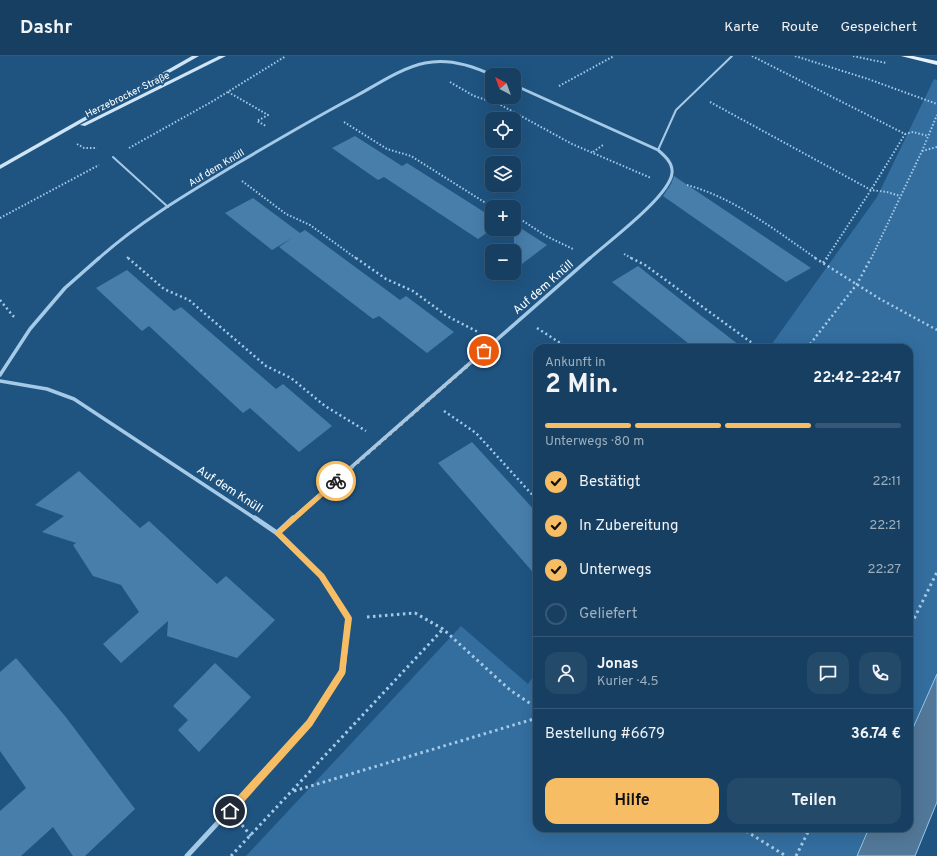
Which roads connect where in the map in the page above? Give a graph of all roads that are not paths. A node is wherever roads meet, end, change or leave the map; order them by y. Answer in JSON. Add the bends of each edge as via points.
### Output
{"nodes":[{"id":1,"x":196,"y":56,"type":"edge"},
{"id":2,"x":224,"y":56,"type":"edge"},
{"id":3,"x":732,"y":56,"type":"edge"},
{"id":4,"x":904,"y":56,"type":"edge"},
{"id":5,"x":937,"y":63,"type":"edge"},
{"id":6,"x":485,"y":72,"type":"edge"},
{"id":7,"x":521,"y":88,"type":"edge"},
{"id":8,"x":37,"y":147,"type":"junction"},
{"id":9,"x":658,"y":150,"type":"junction"},
{"id":10,"x":113,"y":157,"type":"road end"},
{"id":11,"x":0,"y":167,"type":"edge"},
{"id":12,"x":168,"y":207,"type":"junction"},
{"id":13,"x":0,"y":375,"type":"edge"},
{"id":14,"x":0,"y":381,"type":"edge"},
{"id":15,"x":278,"y":533,"type":"junction"},
{"id":16,"x":187,"y":856,"type":"edge"}],
"edges":[{"from":1,"to":8,"type":"main road","name":"Herzebrocker Straße"},
{"from":2,"to":8,"type":"main road","name":"Herzebrocker Straße"},
{"from":3,"to":9,"type":"lane","via":[[676,110]]},
{"from":4,"to":5,"type":"main road"},
{"from":6,"to":12,"type":"street","name":"Auf dem Knüll","via":[[440,61],[409,68],[327,111]]},
{"from":7,"to":9,"type":"street"},
{"from":8,"to":11,"type":"main road","name":"Herzebrocker Straße"},
{"from":9,"to":15,"type":"street","name":"Auf dem Knüll","via":[[668,157],[673,168],[670,181],[658,198]]},
{"from":10,"to":12,"type":"lane"},
{"from":12,"to":13,"type":"street","name":"Auf dem Knüll","via":[[113,245],[65,288],[30,329]]},
{"from":14,"to":15,"type":"street","name":"Auf dem Knüll","via":[[47,389],[74,399]]},
{"from":15,"to":16,"type":"street","name":"Auf dem Knüll","via":[[321,576],[348,618],[343,672],[310,723]]}]}
